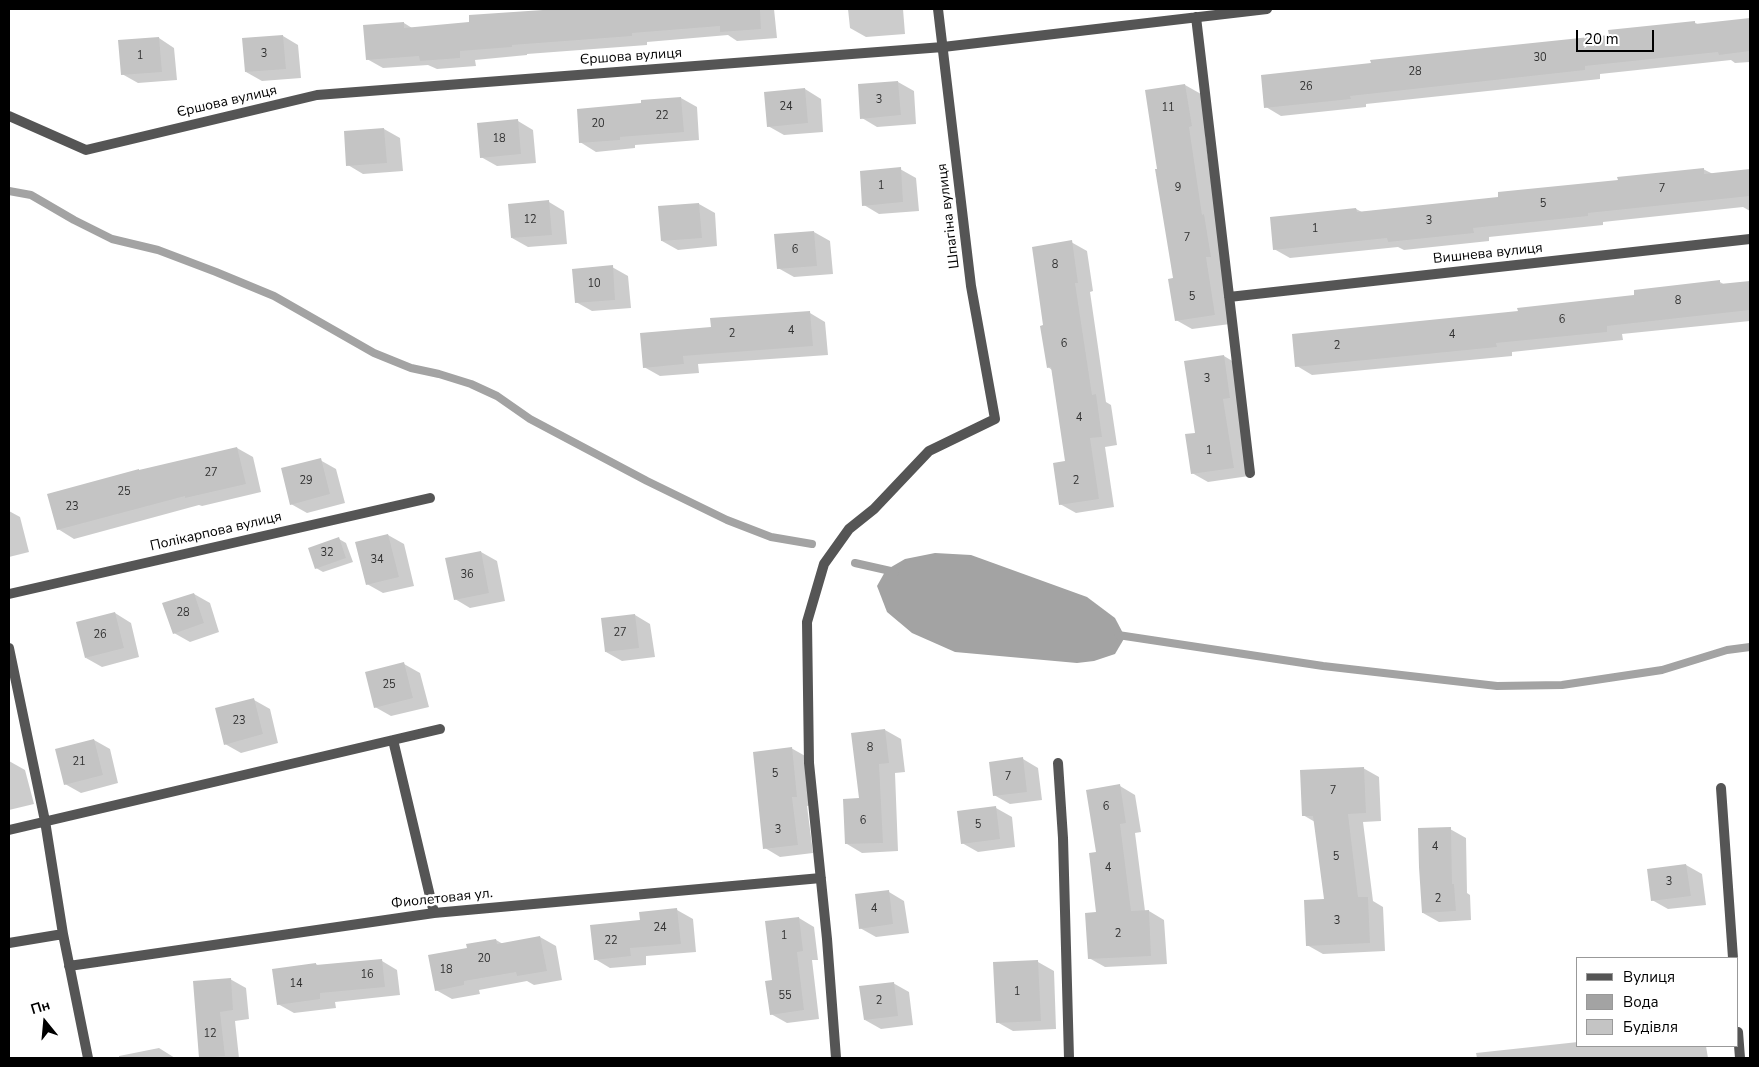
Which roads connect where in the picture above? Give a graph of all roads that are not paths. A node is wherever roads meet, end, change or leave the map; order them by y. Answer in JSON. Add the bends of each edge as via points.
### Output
{"nodes":[{"id":1,"x":938,"y":9,"type":"edge"},
{"id":2,"x":1267,"y":9,"type":"edge"},
{"id":3,"x":1196,"y":17,"type":"junction"},
{"id":4,"x":942,"y":47,"type":"junction"},
{"id":5,"x":9,"y":116,"type":"edge"},
{"id":6,"x":1750,"y":239,"type":"edge"},
{"id":7,"x":1229,"y":297,"type":"junction"},
{"id":8,"x":1250,"y":474,"type":"dead end"},
{"id":9,"x":430,"y":498,"type":"dead end"},
{"id":10,"x":9,"y":594,"type":"edge"},
{"id":11,"x":9,"y":648,"type":"edge"},
{"id":12,"x":440,"y":729,"type":"dead end"},
{"id":13,"x":394,"y":740,"type":"junction"},
{"id":14,"x":1058,"y":763,"type":"dead end"},
{"id":15,"x":1721,"y":788,"type":"dead end"},
{"id":16,"x":45,"y":821,"type":"junction"},
{"id":17,"x":9,"y":830,"type":"edge"},
{"id":18,"x":821,"y":878,"type":"junction"},
{"id":19,"x":434,"y":913,"type":"junction"},
{"id":20,"x":63,"y":934,"type":"junction"},
{"id":21,"x":9,"y":943,"type":"edge"},
{"id":22,"x":1733,"y":957,"type":"edge"},
{"id":23,"x":69,"y":966,"type":"junction"},
{"id":24,"x":1739,"y":1045,"type":"edge"},
{"id":25,"x":88,"y":1058,"type":"edge"},
{"id":26,"x":836,"y":1058,"type":"edge"},
{"id":27,"x":1069,"y":1058,"type":"edge"},
{"id":28,"x":1740,"y":1058,"type":"edge"}],
"edges":[{"from":1,"to":4,"type":"street","name":"Шпагіна вулиця"},
{"from":2,"to":3,"type":"street","name":"Єршова вулиця"},
{"from":3,"to":4,"type":"street","name":"Єршова вулиця"},
{"from":3,"to":7,"type":"street"},
{"from":4,"to":5,"type":"street","name":"Єршова вулиця","via":[[317,95],[86,150]]},
{"from":4,"to":18,"type":"street","name":"Шпагіна вулиця","via":[[971,286],[995,419],[929,451],[850,529],[824,564],[807,622],[809,764]]},
{"from":6,"to":7,"type":"street","name":"Вишнева вулиця"},
{"from":7,"to":8,"type":"street"},
{"from":9,"to":10,"type":"street","name":"Полікарпова вулиця"},
{"from":11,"to":16,"type":"street"},
{"from":12,"to":13,"type":"street"},
{"from":13,"to":16,"type":"street"},
{"from":13,"to":19,"type":"street"},
{"from":14,"to":27,"type":"street"},
{"from":15,"to":22,"type":"street"},
{"from":16,"to":17,"type":"street"},
{"from":16,"to":20,"type":"street"},
{"from":18,"to":19,"type":"street","name":"Фиолетовая ул."},
{"from":18,"to":26,"type":"street"},
{"from":19,"to":23,"type":"street","name":"Фиолетовая ул."},
{"from":20,"to":21,"type":"street"},
{"from":20,"to":23,"type":"street"},
{"from":23,"to":25,"type":"street"},
{"from":24,"to":28,"type":"street"}]}
